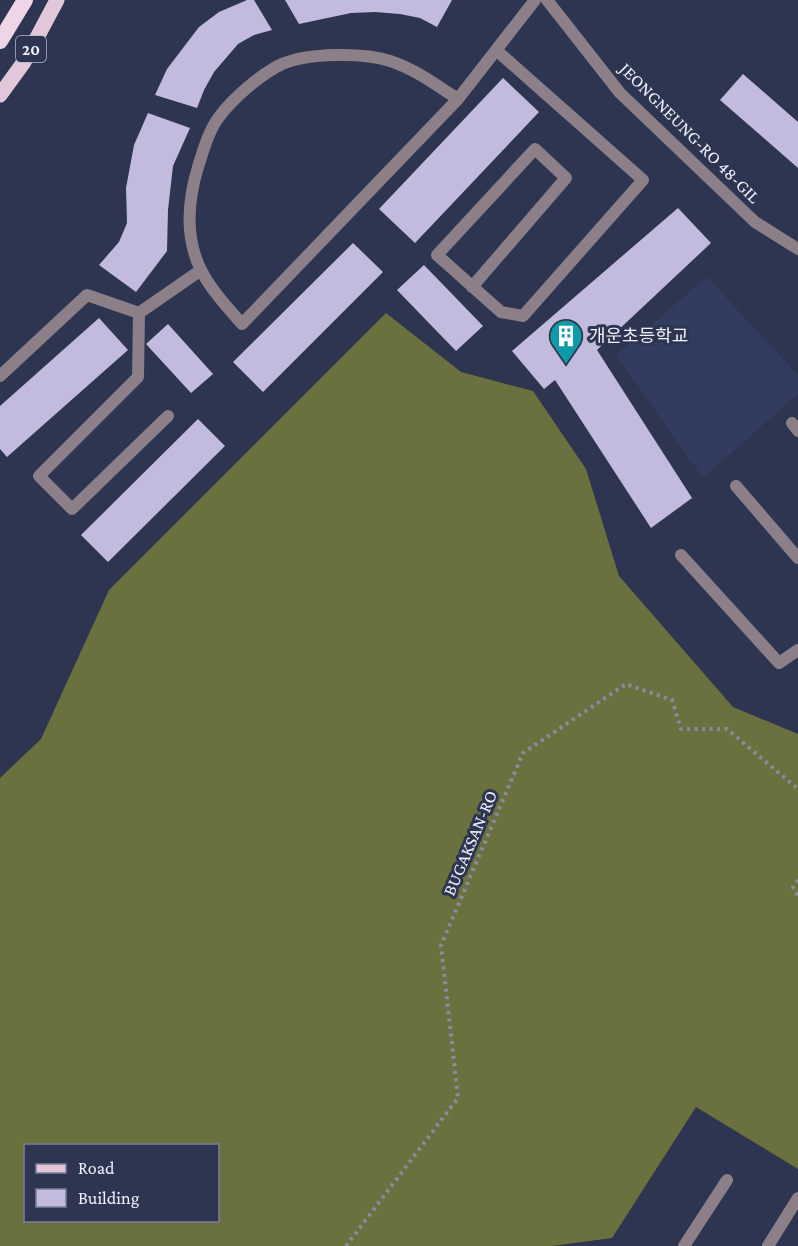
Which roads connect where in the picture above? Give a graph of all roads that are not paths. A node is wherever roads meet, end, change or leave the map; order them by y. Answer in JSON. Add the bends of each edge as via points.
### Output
{"nodes":[{"id":1,"x":25,"y":0,"type":"edge"},
{"id":2,"x":57,"y":0,"type":"edge"},
{"id":3,"x":535,"y":0,"type":"edge"},
{"id":4,"x":547,"y":0,"type":"edge"},
{"id":5,"x":0,"y":41,"type":"edge"},
{"id":6,"x":496,"y":50,"type":"junction"},
{"id":7,"x":0,"y":95,"type":"edge"},
{"id":8,"x":458,"y":99,"type":"junction"},
{"id":9,"x":798,"y":249,"type":"edge"},
{"id":10,"x":201,"y":270,"type":"junction"},
{"id":11,"x":472,"y":287,"type":"junction"},
{"id":12,"x":139,"y":313,"type":"junction"},
{"id":13,"x":0,"y":376,"type":"edge"},
{"id":14,"x":168,"y":416,"type":"dead end"},
{"id":15,"x":736,"y":486,"type":"dead end"},
{"id":16,"x":681,"y":555,"type":"dead end"},
{"id":17,"x":798,"y":558,"type":"edge"},
{"id":18,"x":798,"y":650,"type":"edge"},
{"id":19,"x":727,"y":1180,"type":"dead end"},
{"id":20,"x":798,"y":1198,"type":"edge"},
{"id":21,"x":684,"y":1246,"type":"edge"},
{"id":22,"x":768,"y":1246,"type":"edge"}],
"edges":[{"from":1,"to":5,"type":"highway"},
{"from":2,"to":7,"type":"main road","number":"20","via":[[24,62]]},
{"from":3,"to":6,"type":"street"},
{"from":4,"to":9,"type":"street","name":"JEONGNEUNG-RO 48-GIL","via":[[620,93],[755,222]]},
{"from":6,"to":8,"type":"street"},
{"from":6,"to":11,"type":"street","via":[[643,180],[524,316],[501,312]]},
{"from":8,"to":10,"type":"street","via":[[242,324]]},
{"from":8,"to":10,"type":"street","via":[[424,76],[389,60],[319,55],[282,64],[245,89],[217,118],[203,152],[192,190],[190,235]]},
{"from":10,"to":12,"type":"street"},
{"from":11,"to":11,"type":"street","via":[[436,255],[535,150],[566,178]]},
{"from":12,"to":13,"type":"street","via":[[87,295]]},
{"from":12,"to":14,"type":"street","via":[[138,376],[39,476],[72,509]]},
{"from":15,"to":17,"type":"street"},
{"from":16,"to":18,"type":"street","via":[[779,663]]},
{"from":19,"to":21,"type":"street"},
{"from":20,"to":22,"type":"street"}]}
